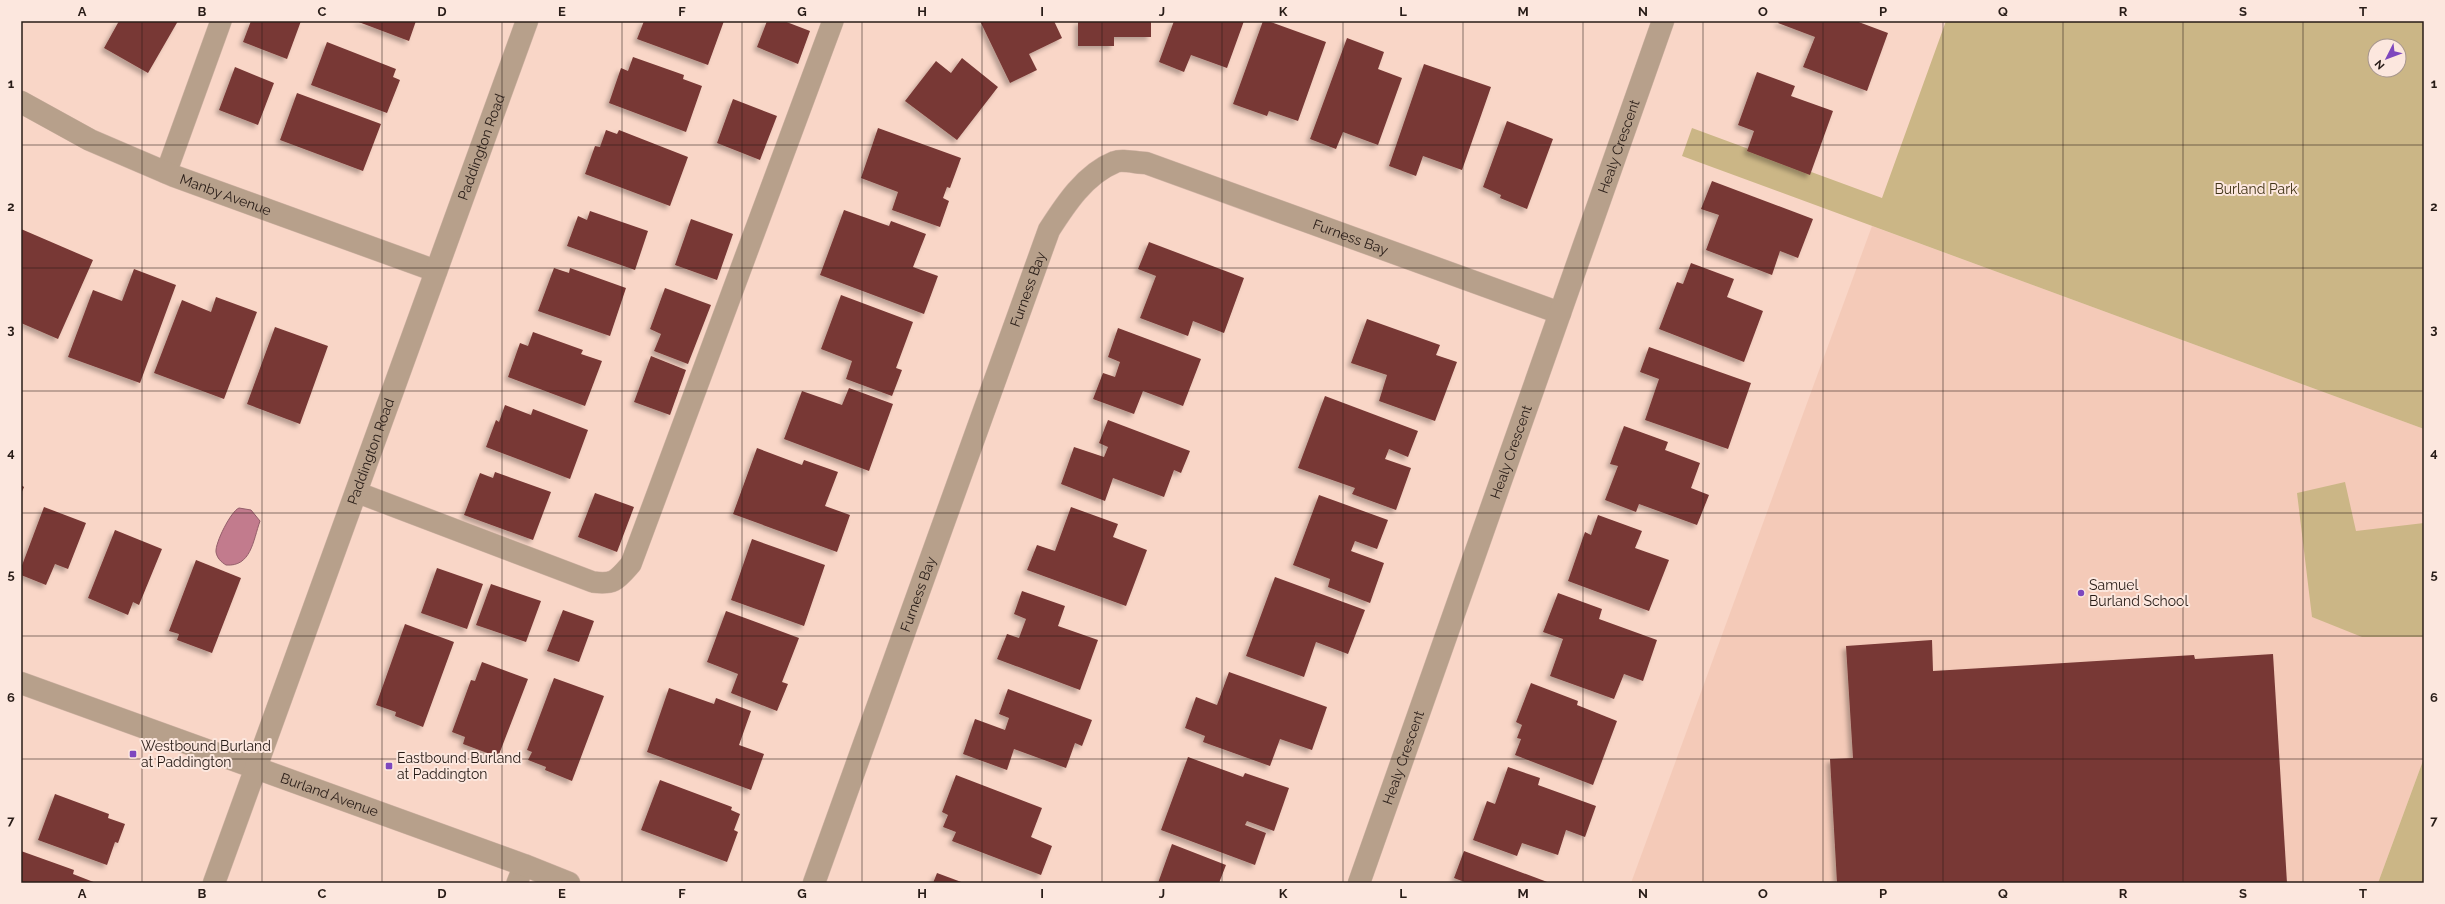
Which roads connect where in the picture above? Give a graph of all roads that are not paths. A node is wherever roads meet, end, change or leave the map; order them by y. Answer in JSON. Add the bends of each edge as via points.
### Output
{"nodes":[{"id":1,"x":221,"y":21,"type":"edge"},
{"id":2,"x":527,"y":21,"type":"edge"},
{"id":3,"x":833,"y":21,"type":"edge"},
{"id":4,"x":1663,"y":21,"type":"edge"},
{"id":5,"x":21,"y":102,"type":"edge"},
{"id":6,"x":166,"y":173,"type":"junction"},
{"id":7,"x":436,"y":271,"type":"junction"},
{"id":8,"x":1560,"y":313,"type":"junction"},
{"id":9,"x":356,"y":492,"type":"junction"},
{"id":10,"x":21,"y":683,"type":"edge"},
{"id":11,"x":256,"y":768,"type":"junction"},
{"id":12,"x":521,"y":874,"type":"edge"},
{"id":13,"x":214,"y":883,"type":"edge"},
{"id":14,"x":569,"y":883,"type":"edge"},
{"id":15,"x":814,"y":883,"type":"edge"},
{"id":16,"x":1359,"y":883,"type":"edge"}],
"edges":[{"from":1,"to":6,"type":"lane"},
{"from":2,"to":7,"type":"street","name":"Paddington Road"},
{"from":3,"to":9,"type":"lane","via":[[631,564],[618,579],[607,584],[593,582]]},
{"from":4,"to":8,"type":"street","name":"Healy Crescent"},
{"from":5,"to":6,"type":"street","name":"Manby Avenue","via":[[90,140]]},
{"from":6,"to":7,"type":"street","name":"Manby Avenue"},
{"from":7,"to":9,"type":"street","name":"Paddington Road"},
{"from":8,"to":15,"type":"street","name":"Furness Bay","via":[[1146,163],[1116,161],[1097,173],[1070,197],[1049,230]]},
{"from":8,"to":16,"type":"street","name":"Healy Crescent"},
{"from":9,"to":11,"type":"street","name":"Paddington Road"},
{"from":10,"to":11,"type":"street","name":"Burland Avenue"},
{"from":11,"to":12,"type":"street","name":"Burland Avenue"},
{"from":11,"to":13,"type":"street","name":"Paddington Road"},
{"from":12,"to":14,"type":"street","name":"Burland Avenue"}]}
